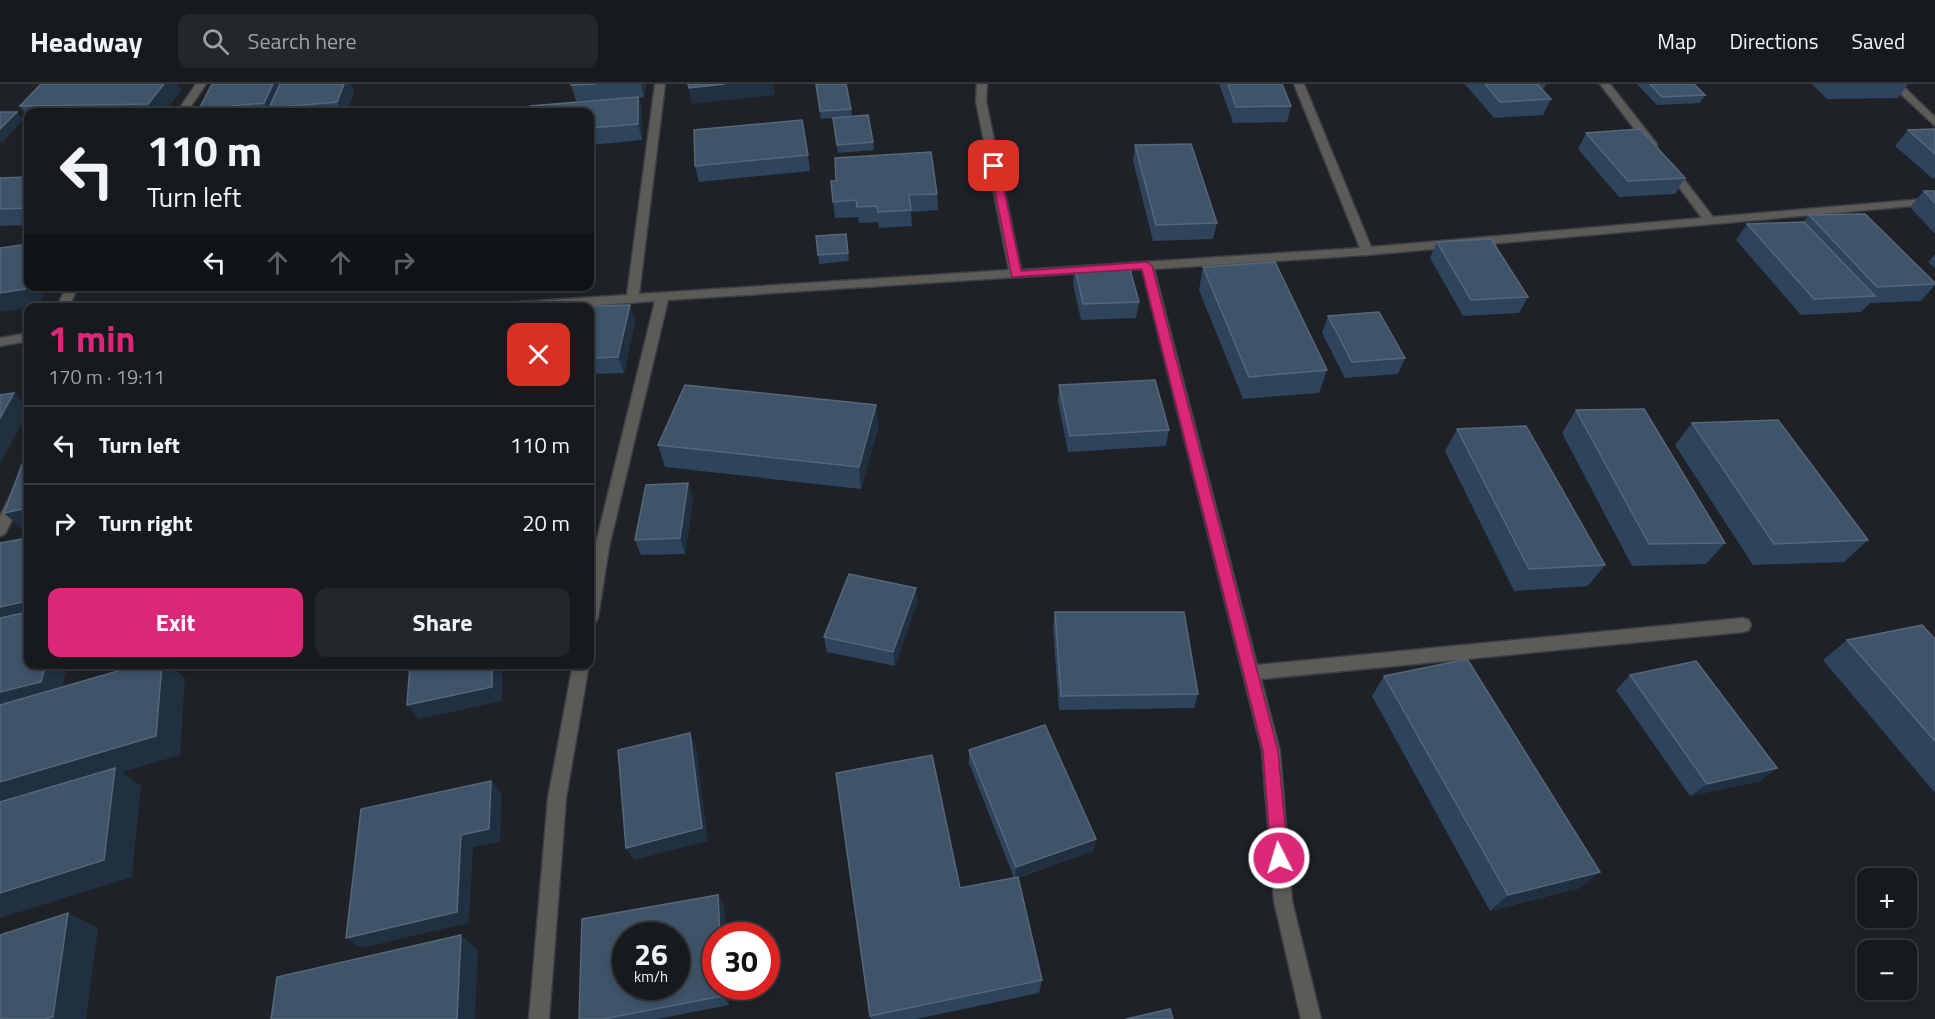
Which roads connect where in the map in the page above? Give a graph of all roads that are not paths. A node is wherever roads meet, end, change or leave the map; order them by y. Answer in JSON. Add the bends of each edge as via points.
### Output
{"nodes":[{"id":1,"x":201,"y":84,"type":"edge"},
{"id":2,"x":660,"y":84,"type":"edge"},
{"id":3,"x":982,"y":84,"type":"edge"},
{"id":4,"x":1299,"y":84,"type":"edge"},
{"id":5,"x":1605,"y":84,"type":"edge"},
{"id":6,"x":1894,"y":84,"type":"edge"},
{"id":7,"x":185,"y":108,"type":"edge"},
{"id":8,"x":1935,"y":123,"type":"edge"},
{"id":9,"x":1935,"y":201,"type":"edge"},
{"id":10,"x":1709,"y":219,"type":"junction"},
{"id":11,"x":1367,"y":251,"type":"junction"},
{"id":12,"x":1147,"y":266,"type":"junction"},
{"id":13,"x":1016,"y":274,"type":"junction"},
{"id":14,"x":633,"y":296,"type":"junction"},
{"id":15,"x":662,"y":298,"type":"junction"},
{"id":16,"x":549,"y":303,"type":"edge"},
{"id":17,"x":24,"y":338,"type":"edge"},
{"id":18,"x":0,"y":342,"type":"edge"},
{"id":19,"x":24,"y":484,"type":"edge"},
{"id":20,"x":0,"y":530,"type":"edge"},
{"id":21,"x":594,"y":594,"type":"edge"},
{"id":22,"x":1743,"y":625,"type":"dead end"},
{"id":23,"x":580,"y":669,"type":"edge"},
{"id":24,"x":1250,"y":673,"type":"junction"},
{"id":25,"x":539,"y":1019,"type":"edge"},
{"id":26,"x":1311,"y":1019,"type":"edge"}],
"edges":[{"from":1,"to":7,"type":"street"},
{"from":2,"to":14,"type":"street"},
{"from":3,"to":13,"type":"street","via":[[981,101]]},
{"from":4,"to":11,"type":"street"},
{"from":5,"to":10,"type":"street"},
{"from":6,"to":8,"type":"street"},
{"from":9,"to":10,"type":"street"},
{"from":10,"to":11,"type":"street"},
{"from":11,"to":12,"type":"street"},
{"from":12,"to":13,"type":"street"},
{"from":12,"to":24,"type":"street"},
{"from":13,"to":15,"type":"street"},
{"from":14,"to":15,"type":"street"},
{"from":14,"to":16,"type":"street"},
{"from":15,"to":21,"type":"street"},
{"from":17,"to":18,"type":"street"},
{"from":19,"to":20,"type":"street"},
{"from":22,"to":24,"type":"street"},
{"from":23,"to":25,"type":"street","via":[[556,798]]},
{"from":24,"to":26,"type":"street","via":[[1271,751],[1283,901]]}]}
